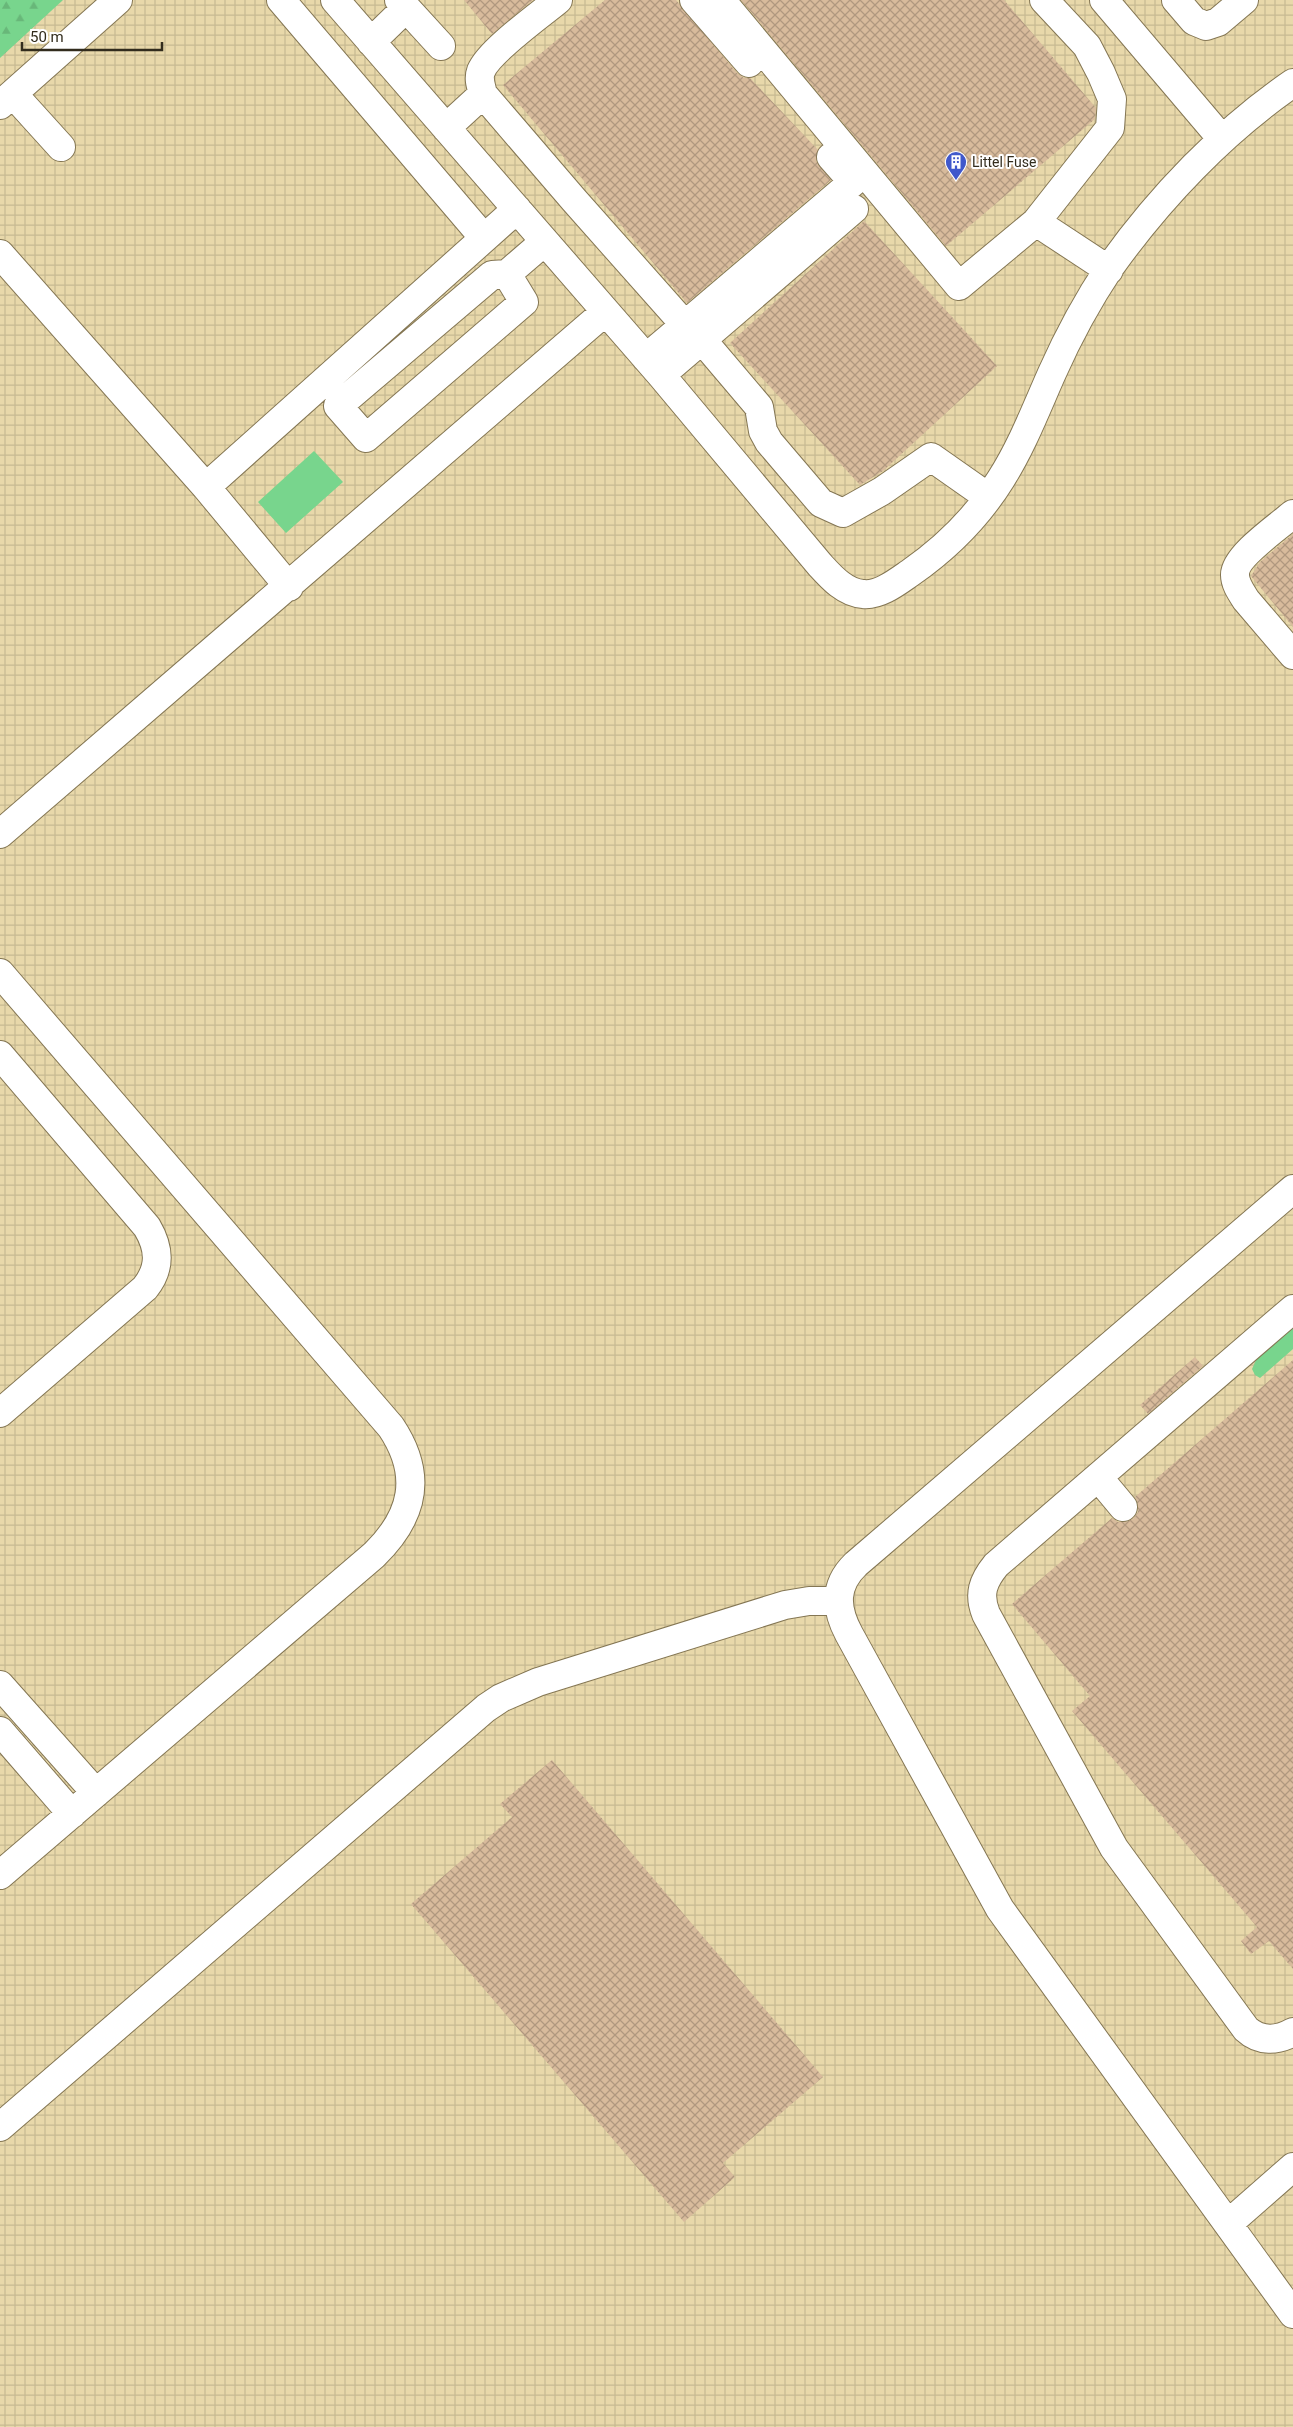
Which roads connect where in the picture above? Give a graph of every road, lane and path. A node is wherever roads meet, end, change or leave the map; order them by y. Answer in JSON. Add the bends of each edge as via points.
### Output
{"nodes":[{"id":1,"x":118,"y":0,"type":"edge"},
{"id":2,"x":281,"y":0,"type":"edge"},
{"id":3,"x":335,"y":0,"type":"edge"},
{"id":4,"x":558,"y":0,"type":"edge"},
{"id":5,"x":694,"y":0,"type":"edge"},
{"id":6,"x":721,"y":0,"type":"edge"},
{"id":7,"x":1044,"y":0,"type":"edge"},
{"id":8,"x":1104,"y":0,"type":"edge"},
{"id":9,"x":1176,"y":0,"type":"edge"},
{"id":10,"x":1244,"y":0,"type":"edge"},
{"id":11,"x":403,"y":4,"type":"edge"},
{"id":12,"x":371,"y":42,"type":"junction"},
{"id":13,"x":441,"y":46,"type":"dead end"},
{"id":14,"x":1293,"y":83,"type":"edge"},
{"id":15,"x":483,"y":94,"type":"junction"},
{"id":16,"x":7,"y":99,"type":"edge"},
{"id":17,"x":446,"y":128,"type":"junction"},
{"id":18,"x":1222,"y":139,"type":"junction"},
{"id":19,"x":61,"y":147,"type":"dead end"},
{"id":20,"x":516,"y":209,"type":"junction"},
{"id":21,"x":854,"y":209,"type":"dead end"},
{"id":22,"x":1036,"y":222,"type":"junction"},
{"id":23,"x":484,"y":238,"type":"junction"},
{"id":24,"x":544,"y":242,"type":"junction"},
{"id":25,"x":0,"y":254,"type":"edge"},
{"id":26,"x":1109,"y":270,"type":"junction"},
{"id":27,"x":507,"y":274,"type":"junction"},
{"id":28,"x":606,"y":312,"type":"junction"},
{"id":29,"x":694,"y":333,"type":"junction"},
{"id":30,"x":654,"y":366,"type":"junction"},
{"id":31,"x":206,"y":487,"type":"junction"},
{"id":32,"x":988,"y":497,"type":"junction"},
{"id":33,"x":1293,"y":514,"type":"edge"},
{"id":34,"x":289,"y":587,"type":"junction"},
{"id":35,"x":1293,"y":654,"type":"edge"},
{"id":36,"x":0,"y":834,"type":"edge"},
{"id":37,"x":0,"y":973,"type":"edge"},
{"id":38,"x":0,"y":1056,"type":"edge"},
{"id":39,"x":1293,"y":1188,"type":"edge"},
{"id":40,"x":1293,"y":1309,"type":"edge"},
{"id":41,"x":0,"y":1413,"type":"edge"},
{"id":42,"x":1098,"y":1477,"type":"junction"},
{"id":43,"x":1124,"y":1507,"type":"dead end"},
{"id":44,"x":838,"y":1601,"type":"junction"},
{"id":45,"x":0,"y":1685,"type":"edge"},
{"id":46,"x":0,"y":1731,"type":"edge"},
{"id":47,"x":96,"y":1793,"type":"junction"},
{"id":48,"x":72,"y":1814,"type":"junction"},
{"id":49,"x":0,"y":1875,"type":"edge"},
{"id":50,"x":1293,"y":2032,"type":"edge"},
{"id":51,"x":0,"y":2128,"type":"edge"},
{"id":52,"x":1293,"y":2167,"type":"edge"},
{"id":53,"x":1228,"y":2224,"type":"junction"},
{"id":54,"x":1293,"y":2314,"type":"edge"}],
"edges":[{"from":1,"to":16,"type":"street"},
{"from":2,"to":23,"type":"street"},
{"from":3,"to":12,"type":"street"},
{"from":4,"to":15,"type":"street","via":[[491,57],[482,71]]},
{"from":5,"to":29,"type":"street","via":[[853,182]]},
{"from":6,"to":22,"type":"street","via":[[959,286]]},
{"from":7,"to":22,"type":"street","via":[[1087,46],[1112,99],[1110,128]]},
{"from":8,"to":18,"type":"street"},
{"from":9,"to":10,"type":"street","via":[[1194,21],[1206,26],[1218,22]]},
{"from":11,"to":12,"type":"street"},
{"from":11,"to":13,"type":"street"},
{"from":12,"to":17,"type":"street"},
{"from":14,"to":18,"type":"street"},
{"from":15,"to":17,"type":"street"},
{"from":15,"to":29,"type":"street","via":[[567,193]]},
{"from":16,"to":19,"type":"street"},
{"from":17,"to":20,"type":"street"},
{"from":18,"to":26,"type":"street","via":[[1135,234]]},
{"from":20,"to":23,"type":"street"},
{"from":20,"to":24,"type":"street"},
{"from":21,"to":29,"type":"street"},
{"from":22,"to":26,"type":"street"},
{"from":23,"to":31,"type":"street"},
{"from":24,"to":27,"type":"street"},
{"from":24,"to":28,"type":"street"},
{"from":25,"to":31,"type":"street"},
{"from":26,"to":32,"type":"street","via":[[1067,342],[1013,458]]},
{"from":27,"to":27,"type":"street","via":[[524,302],[366,438],[338,406],[492,275]]},
{"from":28,"to":30,"type":"street"},
{"from":28,"to":34,"type":"street"},
{"from":29,"to":30,"type":"street"},
{"from":29,"to":32,"type":"street","via":[[759,407],[762,431],[769,442],[821,503],[843,513],[882,491],[930,457]]},
{"from":30,"to":32,"type":"street","via":[[820,565],[856,593],[878,592],[914,570],[956,535]]},
{"from":31,"to":34,"type":"street"},
{"from":33,"to":35,"type":"street","via":[[1240,559],[1235,575],[1246,600]]},
{"from":34,"to":36,"type":"street"},
{"from":37,"to":47,"type":"street","via":[[391,1427],[405,1452],[409,1472],[407,1508],[403,1520],[387,1542]]},
{"from":38,"to":41,"type":"street","via":[[147,1227],[157,1256],[154,1273],[145,1288]]},
{"from":39,"to":44,"type":"street","via":[[856,1564],[841,1581]]},
{"from":40,"to":42,"type":"street"},
{"from":42,"to":43,"type":"street"},
{"from":42,"to":50,"type":"street","via":[[996,1565],[984,1582],[983,1608],[1114,1848],[1224,2001],[1255,2036],[1272,2039]]},
{"from":44,"to":51,"type":"street","via":[[785,1605],[538,1682],[501,1698],[478,1714]]},
{"from":44,"to":53,"type":"street","via":[[848,1634],[1000,1909]]},
{"from":45,"to":47,"type":"street"},
{"from":46,"to":48,"type":"street"},
{"from":47,"to":48,"type":"street"},
{"from":48,"to":49,"type":"street"},
{"from":52,"to":53,"type":"street"},
{"from":53,"to":54,"type":"street"}]}
